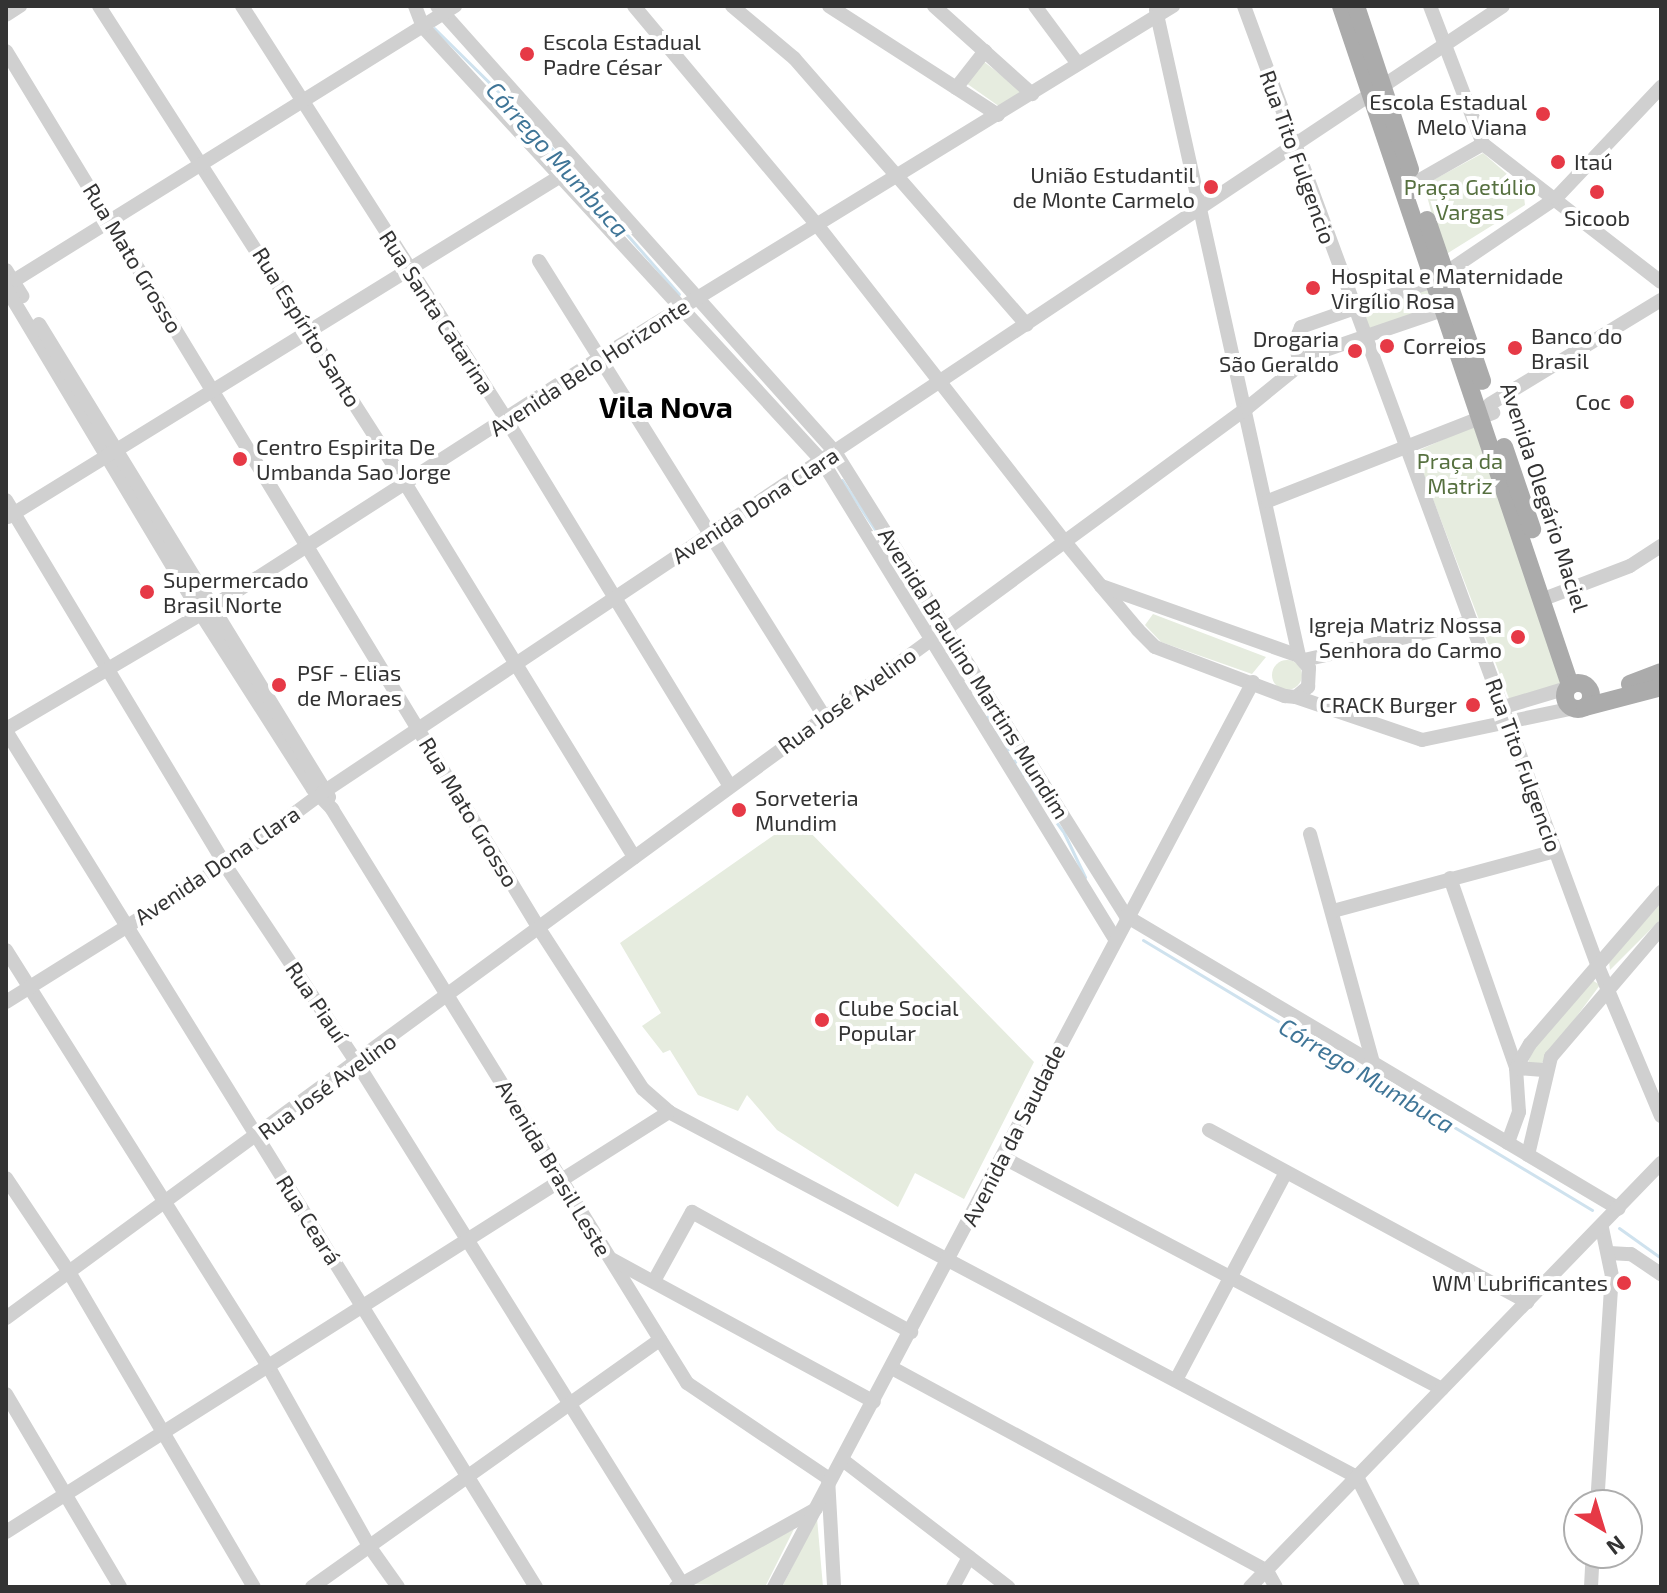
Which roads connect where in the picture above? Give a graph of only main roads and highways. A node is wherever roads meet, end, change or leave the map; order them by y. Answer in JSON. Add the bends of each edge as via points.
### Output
{"nodes":[{"id":1,"x":1341,"y":6,"type":"edge"},
{"id":2,"x":1356,"y":6,"type":"edge"},
{"id":3,"x":1378,"y":90,"type":"junction"},
{"id":4,"x":1661,"y":672,"type":"edge"},
{"id":5,"x":1661,"y":687,"type":"edge"},
{"id":6,"x":1578,"y":694,"type":"junction"}],
"edges":[{"from":1,"to":3,"type":"main road","name":"Avenida Olegário Maciel"},
{"from":2,"to":3,"type":"main road","name":"Avenida Olegário Maciel"},
{"from":3,"to":6,"type":"main road","name":"Avenida Olegário Maciel"},
{"from":4,"to":6,"type":"main road"},
{"from":5,"to":6,"type":"main road"}]}
